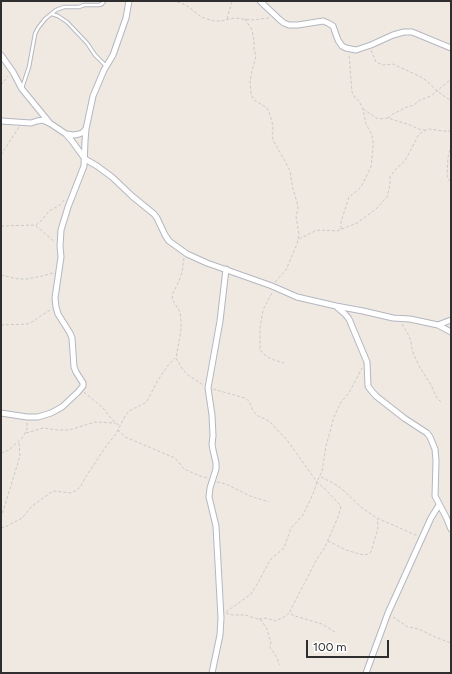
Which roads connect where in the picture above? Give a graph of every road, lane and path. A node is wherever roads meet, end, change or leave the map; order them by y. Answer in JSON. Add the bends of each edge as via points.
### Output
{"nodes":[{"id":1,"x":104,"y":1,"type":"edge"},
{"id":2,"x":129,"y":1,"type":"edge"},
{"id":3,"x":172,"y":1,"type":"edge"},
{"id":4,"x":183,"y":1,"type":"edge"},
{"id":5,"x":232,"y":1,"type":"edge"},
{"id":6,"x":260,"y":1,"type":"edge"},
{"id":7,"x":181,"y":3,"type":"junction"},
{"id":8,"x":52,"y":14,"type":"junction"},
{"id":9,"x":277,"y":17,"type":"junction"},
{"id":10,"x":245,"y":19,"type":"junction"},
{"id":11,"x":227,"y":20,"type":"junction"},
{"id":12,"x":370,"y":45,"type":"junction"},
{"id":13,"x":451,"y":48,"type":"edge"},
{"id":14,"x":348,"y":49,"type":"junction"},
{"id":15,"x":1,"y":55,"type":"edge"},
{"id":16,"x":106,"y":66,"type":"junction"},
{"id":17,"x":13,"y":72,"type":"junction"},
{"id":18,"x":451,"y":79,"type":"edge"},
{"id":19,"x":1,"y":85,"type":"edge"},
{"id":20,"x":22,"y":89,"type":"junction"},
{"id":21,"x":437,"y":91,"type":"junction"},
{"id":22,"x":451,"y":101,"type":"edge"},
{"id":23,"x":363,"y":109,"type":"junction"},
{"id":24,"x":388,"y":118,"type":"junction"},
{"id":25,"x":1,"y":121,"type":"edge"},
{"id":26,"x":23,"y":122,"type":"junction"},
{"id":27,"x":51,"y":124,"type":"junction"},
{"id":28,"x":86,"y":129,"type":"junction"},
{"id":29,"x":426,"y":130,"type":"junction"},
{"id":30,"x":451,"y":131,"type":"edge"},
{"id":31,"x":66,"y":134,"type":"junction"},
{"id":32,"x":451,"y":145,"type":"edge"},
{"id":33,"x":1,"y":155,"type":"edge"},
{"id":34,"x":84,"y":159,"type":"junction"},
{"id":35,"x":451,"y":183,"type":"edge"},
{"id":36,"x":65,"y":199,"type":"dead end"},
{"id":37,"x":1,"y":226,"type":"edge"},
{"id":38,"x":36,"y":226,"type":"junction"},
{"id":39,"x":340,"y":230,"type":"junction"},
{"id":40,"x":299,"y":240,"type":"junction"},
{"id":41,"x":60,"y":246,"type":"junction"},
{"id":42,"x":179,"y":248,"type":"junction"},
{"id":43,"x":226,"y":269,"type":"junction"},
{"id":44,"x":60,"y":270,"type":"junction"},
{"id":45,"x":1,"y":275,"type":"edge"},
{"id":46,"x":272,"y":286,"type":"junction"},
{"id":47,"x":336,"y":306,"type":"junction"},
{"id":48,"x":56,"y":307,"type":"junction"},
{"id":49,"x":451,"y":320,"type":"edge"},
{"id":50,"x":1,"y":325,"type":"edge"},
{"id":51,"x":402,"y":325,"type":"dead end"},
{"id":52,"x":438,"y":325,"type":"junction"},
{"id":53,"x":451,"y":332,"type":"edge"},
{"id":54,"x":176,"y":358,"type":"junction"},
{"id":55,"x":366,"y":359,"type":"junction"},
{"id":56,"x":284,"y":363,"type":"dead end"},
{"id":57,"x":208,"y":388,"type":"junction"},
{"id":58,"x":81,"y":389,"type":"junction"},
{"id":59,"x":442,"y":403,"type":"dead end"},
{"id":60,"x":1,"y":413,"type":"edge"},
{"id":61,"x":27,"y":417,"type":"junction"},
{"id":62,"x":115,"y":423,"type":"junction"},
{"id":63,"x":120,"y":426,"type":"junction"},
{"id":64,"x":118,"y":430,"type":"junction"},
{"id":65,"x":26,"y":433,"type":"junction"},
{"id":66,"x":19,"y":441,"type":"junction"},
{"id":67,"x":1,"y":453,"type":"edge"},
{"id":68,"x":320,"y":476,"type":"junction"},
{"id":69,"x":213,"y":480,"type":"junction"},
{"id":70,"x":317,"y":482,"type":"junction"},
{"id":71,"x":269,"y":502,"type":"dead end"},
{"id":72,"x":439,"y":505,"type":"junction"},
{"id":73,"x":1,"y":518,"type":"edge"},
{"id":74,"x":377,"y":518,"type":"junction"},
{"id":75,"x":1,"y":528,"type":"edge"},
{"id":76,"x":451,"y":529,"type":"edge"},
{"id":77,"x":422,"y":538,"type":"junction"},
{"id":78,"x":327,"y":541,"type":"junction"},
{"id":79,"x":290,"y":613,"type":"junction"},
{"id":80,"x":388,"y":613,"type":"junction"},
{"id":81,"x":258,"y":619,"type":"junction"},
{"id":82,"x":335,"y":632,"type":"dead end"},
{"id":83,"x":451,"y":643,"type":"edge"},
{"id":84,"x":280,"y":665,"type":"dead end"},
{"id":85,"x":212,"y":673,"type":"edge"},
{"id":86,"x":366,"y":673,"type":"edge"}],
"edges":[{"from":1,"to":8,"type":"lane","via":[[99,5],[56,10]]},
{"from":2,"to":16,"type":"street","via":[[118,44]]},
{"from":3,"to":7,"type":"path"},
{"from":4,"to":7,"type":"path"},
{"from":5,"to":11,"type":"path"},
{"from":6,"to":9,"type":"street"},
{"from":7,"to":11,"type":"path","via":[[189,6],[201,17],[214,21]]},
{"from":8,"to":16,"type":"lane","via":[[67,22]]},
{"from":8,"to":20,"type":"lane","via":[[45,19],[35,34],[30,67]]},
{"from":9,"to":10,"type":"path"},
{"from":9,"to":14,"type":"street","via":[[289,25],[323,21],[328,23],[333,26],[342,46]]},
{"from":10,"to":11,"type":"path"},
{"from":10,"to":40,"type":"path","via":[[252,30],[256,56],[250,81],[251,94],[254,100],[267,108],[272,122],[274,142],[290,171],[298,208],[296,217]]},
{"from":12,"to":13,"type":"street","via":[[393,35],[412,32]]},
{"from":12,"to":14,"type":"street","via":[[356,50]]},
{"from":12,"to":21,"type":"path","via":[[376,62],[383,65],[393,64],[419,76]]},
{"from":14,"to":23,"type":"path","via":[[352,92]]},
{"from":15,"to":17,"type":"street"},
{"from":16,"to":28,"type":"street","via":[[93,96]]},
{"from":17,"to":19,"type":"path"},
{"from":17,"to":20,"type":"street"},
{"from":18,"to":21,"type":"path"},
{"from":20,"to":27,"type":"street"},
{"from":21,"to":22,"type":"path"},
{"from":21,"to":24,"type":"path"},
{"from":23,"to":24,"type":"path","via":[[378,119]]},
{"from":23,"to":39,"type":"path","via":[[373,140],[373,159],[362,185],[349,197]]},
{"from":24,"to":29,"type":"path","via":[[418,130]]},
{"from":25,"to":26,"type":"street"},
{"from":26,"to":27,"type":"street","via":[[43,120]]},
{"from":26,"to":33,"type":"path"},
{"from":27,"to":31,"type":"street"},
{"from":28,"to":31,"type":"street","via":[[79,134]]},
{"from":28,"to":34,"type":"street"},
{"from":29,"to":30,"type":"path"},
{"from":29,"to":39,"type":"path","via":[[419,134],[405,161],[390,177],[387,197],[357,223]]},
{"from":31,"to":34,"type":"street"},
{"from":32,"to":35,"type":"path","via":[[447,176]]},
{"from":34,"to":41,"type":"street","via":[[84,168],[65,215]]},
{"from":34,"to":42,"type":"street","via":[[112,177],[154,214],[165,235]]},
{"from":36,"to":38,"type":"path","via":[[60,205],[49,210]]},
{"from":37,"to":38,"type":"path"},
{"from":38,"to":41,"type":"path"},
{"from":39,"to":40,"type":"path","via":[[315,231]]},
{"from":40,"to":46,"type":"path","via":[[286,270]]},
{"from":41,"to":44,"type":"street"},
{"from":42,"to":43,"type":"street","via":[[207,263]]},
{"from":42,"to":54,"type":"path","via":[[184,265],[172,299],[180,312],[182,330]]},
{"from":43,"to":46,"type":"street"},
{"from":43,"to":57,"type":"street"},
{"from":44,"to":45,"type":"path","via":[[26,279]]},
{"from":44,"to":48,"type":"street"},
{"from":46,"to":47,"type":"street","via":[[297,297]]},
{"from":46,"to":56,"type":"path","via":[[272,292],[263,310],[260,350],[266,356]]},
{"from":47,"to":52,"type":"street"},
{"from":47,"to":55,"type":"street","via":[[349,318]]},
{"from":48,"to":50,"type":"path","via":[[28,324]]},
{"from":48,"to":58,"type":"street","via":[[72,338],[73,363],[83,383]]},
{"from":49,"to":52,"type":"street"},
{"from":51,"to":59,"type":"path","via":[[411,341],[419,366]]},
{"from":52,"to":53,"type":"street"},
{"from":54,"to":57,"type":"path","via":[[188,375]]},
{"from":54,"to":63,"type":"path","via":[[169,364],[147,401],[127,413]]},
{"from":55,"to":68,"type":"path","via":[[355,383],[334,416]]},
{"from":55,"to":72,"type":"street","via":[[370,389],[430,437],[435,450],[435,496]]},
{"from":57,"to":69,"type":"street","via":[[216,463]]},
{"from":57,"to":70,"type":"path","via":[[249,401],[253,411],[270,422],[287,440]]},
{"from":58,"to":61,"type":"street","via":[[58,411],[38,417]]},
{"from":58,"to":62,"type":"path","via":[[103,408]]},
{"from":60,"to":61,"type":"street"},
{"from":61,"to":65,"type":"path"},
{"from":62,"to":63,"type":"path"},
{"from":62,"to":65,"type":"path","via":[[95,422],[69,430],[43,428]]},
{"from":63,"to":64,"type":"path"},
{"from":64,"to":69,"type":"path","via":[[125,437],[174,458],[184,469]]},
{"from":64,"to":75,"type":"path","via":[[77,490],[71,493],[54,491],[32,506],[22,518]]},
{"from":65,"to":66,"type":"path"},
{"from":66,"to":67,"type":"path"},
{"from":66,"to":73,"type":"path","via":[[20,456]]},
{"from":68,"to":70,"type":"path"},
{"from":68,"to":74,"type":"path","via":[[335,484]]},
{"from":69,"to":71,"type":"path"},
{"from":69,"to":85,"type":"street","via":[[209,497],[216,526],[221,618]]},
{"from":70,"to":78,"type":"path","via":[[341,506]]},
{"from":70,"to":81,"type":"path","via":[[303,515],[291,528],[284,548],[269,562],[251,594],[226,613]]},
{"from":72,"to":76,"type":"street"},
{"from":72,"to":77,"type":"street"},
{"from":74,"to":77,"type":"path"},
{"from":74,"to":78,"type":"path","via":[[378,528],[371,552],[368,554],[346,550]]},
{"from":77,"to":80,"type":"street"},
{"from":78,"to":79,"type":"path"},
{"from":79,"to":81,"type":"path","via":[[275,621]]},
{"from":79,"to":82,"type":"path","via":[[322,624]]},
{"from":80,"to":83,"type":"path","via":[[403,625]]},
{"from":80,"to":86,"type":"street"},
{"from":81,"to":84,"type":"path","via":[[266,629],[271,641],[270,648]]}]}
